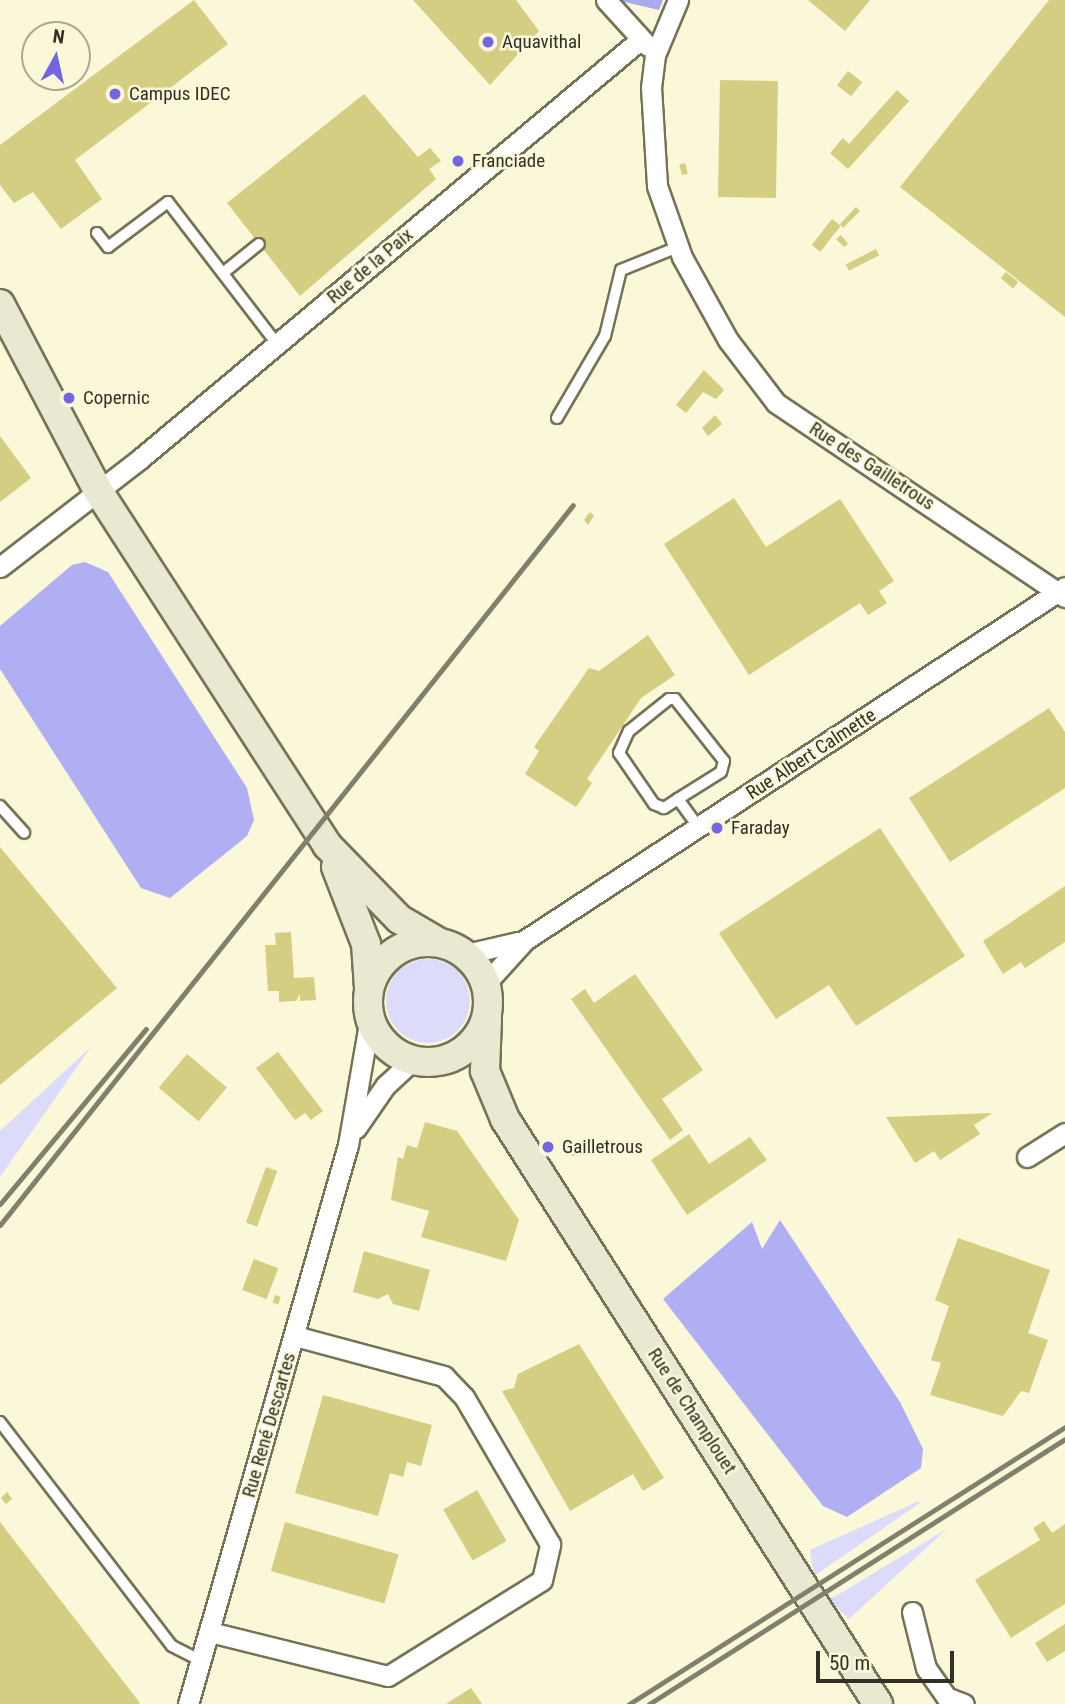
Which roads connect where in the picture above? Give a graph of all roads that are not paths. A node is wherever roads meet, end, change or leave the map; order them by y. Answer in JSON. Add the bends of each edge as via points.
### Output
{"nodes":[{"id":1,"x":606,"y":0,"type":"edge"},
{"id":2,"x":678,"y":0,"type":"edge"},
{"id":3,"x":640,"y":38,"type":"junction"},
{"id":4,"x":655,"y":55,"type":"junction"},
{"id":5,"x":97,"y":233,"type":"dead end"},
{"id":6,"x":259,"y":244,"type":"dead end"},
{"id":7,"x":678,"y":247,"type":"junction"},
{"id":8,"x":223,"y":273,"type":"junction"},
{"id":9,"x":0,"y":304,"type":"edge"},
{"id":10,"x":277,"y":344,"type":"junction"},
{"id":11,"x":557,"y":418,"type":"dead end"},
{"id":12,"x":97,"y":489,"type":"junction"},
{"id":13,"x":0,"y":568,"type":"edge"},
{"id":14,"x":1064,"y":591,"type":"edge"},
{"id":15,"x":678,"y":799,"type":"junction"},
{"id":16,"x":0,"y":806,"type":"edge"},
{"id":17,"x":698,"y":827,"type":"junction"},
{"id":18,"x":24,"y":833,"type":"dead end"},
{"id":19,"x":327,"y":845,"type":"junction"},
{"id":20,"x":525,"y":940,"type":"junction"},
{"id":21,"x":438,"y":942,"type":"junction"},
{"id":22,"x":466,"y":954,"type":"junction"},
{"id":23,"x":486,"y":983,"type":"junction"},
{"id":24,"x":369,"y":988,"type":"junction"},
{"id":25,"x":370,"y":1018,"type":"junction"},
{"id":26,"x":487,"y":1018,"type":"junction"},
{"id":27,"x":416,"y":1061,"type":"junction"},
{"id":28,"x":505,"y":1119,"type":"junction"},
{"id":29,"x":1065,"y":1133,"type":"edge"},
{"id":30,"x":348,"y":1145,"type":"junction"},
{"id":31,"x":1027,"y":1157,"type":"dead end"},
{"id":32,"x":295,"y":1336,"type":"junction"},
{"id":33,"x":0,"y":1422,"type":"edge"},
{"id":34,"x":912,"y":1612,"type":"dead end"},
{"id":35,"x":209,"y":1632,"type":"junction"},
{"id":36,"x":201,"y":1661,"type":"junction"},
{"id":37,"x":188,"y":1704,"type":"edge"},
{"id":38,"x":878,"y":1704,"type":"edge"},
{"id":39,"x":964,"y":1704,"type":"edge"}],
"edges":[{"from":1,"to":3,"type":"street"},
{"from":2,"to":4,"type":"street"},
{"from":3,"to":4,"type":"street"},
{"from":3,"to":10,"type":"street","name":"Rue de la Paix"},
{"from":4,"to":7,"type":"street","name":"Rue des Gailletrous","via":[[652,149]]},
{"from":5,"to":8,"type":"lane","via":[[108,247],[168,202]]},
{"from":6,"to":8,"type":"lane"},
{"from":7,"to":11,"type":"lane","via":[[621,270],[605,336]]},
{"from":7,"to":14,"type":"street","name":"Rue des Gailletrous","via":[[708,305],[776,403]]},
{"from":8,"to":10,"type":"lane"},
{"from":9,"to":12,"type":"street"},
{"from":10,"to":12,"type":"street","name":"Rue de la Paix"},
{"from":12,"to":13,"type":"street","name":"Rue de la Paix"},
{"from":12,"to":19,"type":"street"},
{"from":14,"to":17,"type":"street","name":"Rue Albert Calmette"},
{"from":15,"to":15,"type":"lane","via":[[721,772],[724,761],[676,699],[669,699],[629,730],[619,753],[654,804],[664,808]]},
{"from":15,"to":17,"type":"lane"},
{"from":16,"to":18,"type":"lane"},
{"from":17,"to":20,"type":"street","name":"Rue Albert Calmette"},
{"from":19,"to":21,"type":"street","via":[[399,919]]},
{"from":19,"to":24,"type":"street","via":[[366,944]]},
{"from":20,"to":22,"type":"street","name":"Rue Albert Calmette"},
{"from":20,"to":23,"type":"street","name":"Rue Albert Calmette"},
{"from":21,"to":22,"type":"street"},
{"from":21,"to":24,"type":"street","via":[[404,946],[387,957]]},
{"from":22,"to":23,"type":"street"},
{"from":23,"to":26,"type":"street"},
{"from":24,"to":25,"type":"street"},
{"from":25,"to":27,"type":"street","via":[[387,1046]]},
{"from":25,"to":30,"type":"street","name":"Rue René Descartes"},
{"from":26,"to":27,"type":"street","via":[[455,1056]]},
{"from":26,"to":28,"type":"street","name":"Rue de Champlouet","via":[[485,1071]]},
{"from":27,"to":28,"type":"street","name":"Rue de Champlouet","via":[[471,1082]]},
{"from":27,"to":30,"type":"street","name":"Rue René Descartes","via":[[372,1102]]},
{"from":28,"to":38,"type":"street","name":"Rue de Champlouet"},
{"from":29,"to":31,"type":"street"},
{"from":30,"to":32,"type":"street","name":"Rue René Descartes"},
{"from":32,"to":35,"type":"street","name":"Rue René Descartes"},
{"from":32,"to":35,"type":"street","via":[[444,1376],[464,1397],[550,1545],[542,1580],[388,1676]]},
{"from":33,"to":36,"type":"lane","via":[[172,1646]]},
{"from":34,"to":39,"type":"street","via":[[926,1668],[946,1696]]},
{"from":35,"to":36,"type":"street","name":"Rue René Descartes"},
{"from":36,"to":37,"type":"street","name":"Rue René Descartes"}]}
